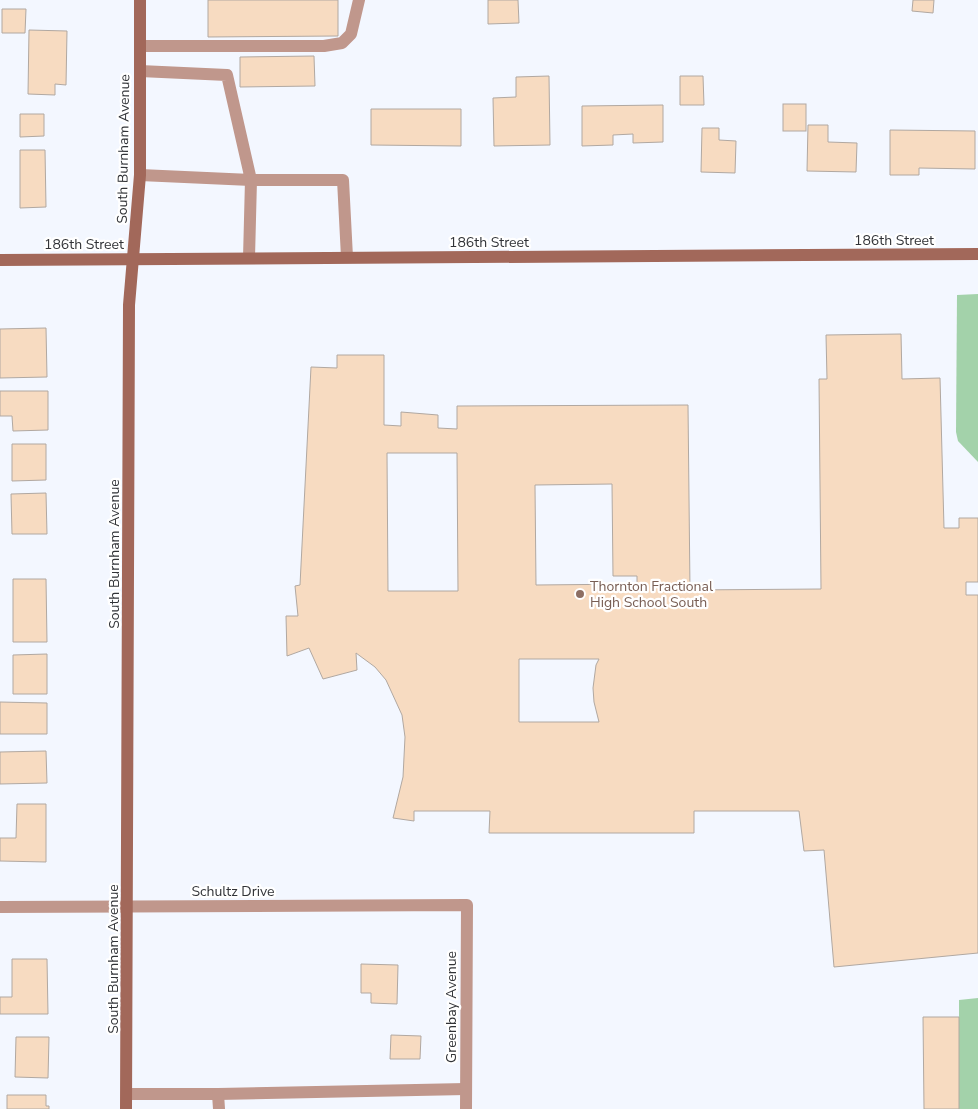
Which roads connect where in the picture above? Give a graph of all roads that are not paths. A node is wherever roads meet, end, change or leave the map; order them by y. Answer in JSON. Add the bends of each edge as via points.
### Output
{"nodes":[{"id":1,"x":140,"y":0,"type":"edge"},
{"id":2,"x":359,"y":0,"type":"edge"},
{"id":3,"x":140,"y":46,"type":"junction"},
{"id":4,"x":140,"y":71,"type":"junction"},
{"id":5,"x":140,"y":175,"type":"junction"},
{"id":6,"x":251,"y":180,"type":"junction"},
{"id":7,"x":978,"y":254,"type":"edge"},
{"id":8,"x":347,"y":257,"type":"junction"},
{"id":9,"x":249,"y":258,"type":"junction"},
{"id":10,"x":135,"y":259,"type":"junction"},
{"id":11,"x":0,"y":260,"type":"edge"},
{"id":12,"x":466,"y":904,"type":"joint"},
{"id":13,"x":128,"y":906,"type":"junction"},
{"id":14,"x":0,"y":907,"type":"edge"},
{"id":15,"x":466,"y":1089,"type":"junction"},
{"id":16,"x":127,"y":1094,"type":"junction"},
{"id":17,"x":218,"y":1094,"type":"junction"},
{"id":18,"x":126,"y":1109,"type":"edge"},
{"id":19,"x":219,"y":1109,"type":"edge"},
{"id":20,"x":466,"y":1109,"type":"edge"}],
"edges":[{"from":1,"to":3,"type":"main road","name":"South Burnham Avenue"},
{"from":2,"to":3,"type":"street","via":[[351,34],[342,44]]},
{"from":3,"to":4,"type":"main road","name":"South Burnham Avenue"},
{"from":4,"to":5,"type":"main road","name":"South Burnham Avenue"},
{"from":4,"to":6,"type":"street","via":[[227,75]]},
{"from":5,"to":6,"type":"street"},
{"from":5,"to":10,"type":"main road","name":"South Burnham Avenue"},
{"from":6,"to":8,"type":"street","via":[[343,180]]},
{"from":6,"to":9,"type":"street"},
{"from":7,"to":8,"type":"main road","name":"186th Street"},
{"from":8,"to":9,"type":"main road","name":"186th Street"},
{"from":9,"to":10,"type":"main road","name":"186th Street"},
{"from":10,"to":11,"type":"main road","name":"186th Street"},
{"from":10,"to":13,"type":"main road","name":"South Burnham Avenue","via":[[129,305]]},
{"from":12,"to":13,"type":"street","name":"Schultz Drive"},
{"from":12,"to":15,"type":"street","name":"Greenbay Avenue"},
{"from":13,"to":14,"type":"street","name":"Schultz Drive"},
{"from":13,"to":16,"type":"main road","name":"South Burnham Avenue"},
{"from":15,"to":17,"type":"street"},
{"from":15,"to":20,"type":"street","name":"Greenbay Avenue"},
{"from":16,"to":17,"type":"street"},
{"from":16,"to":18,"type":"main road","name":"South Burnham Avenue"},
{"from":17,"to":19,"type":"street"}]}
